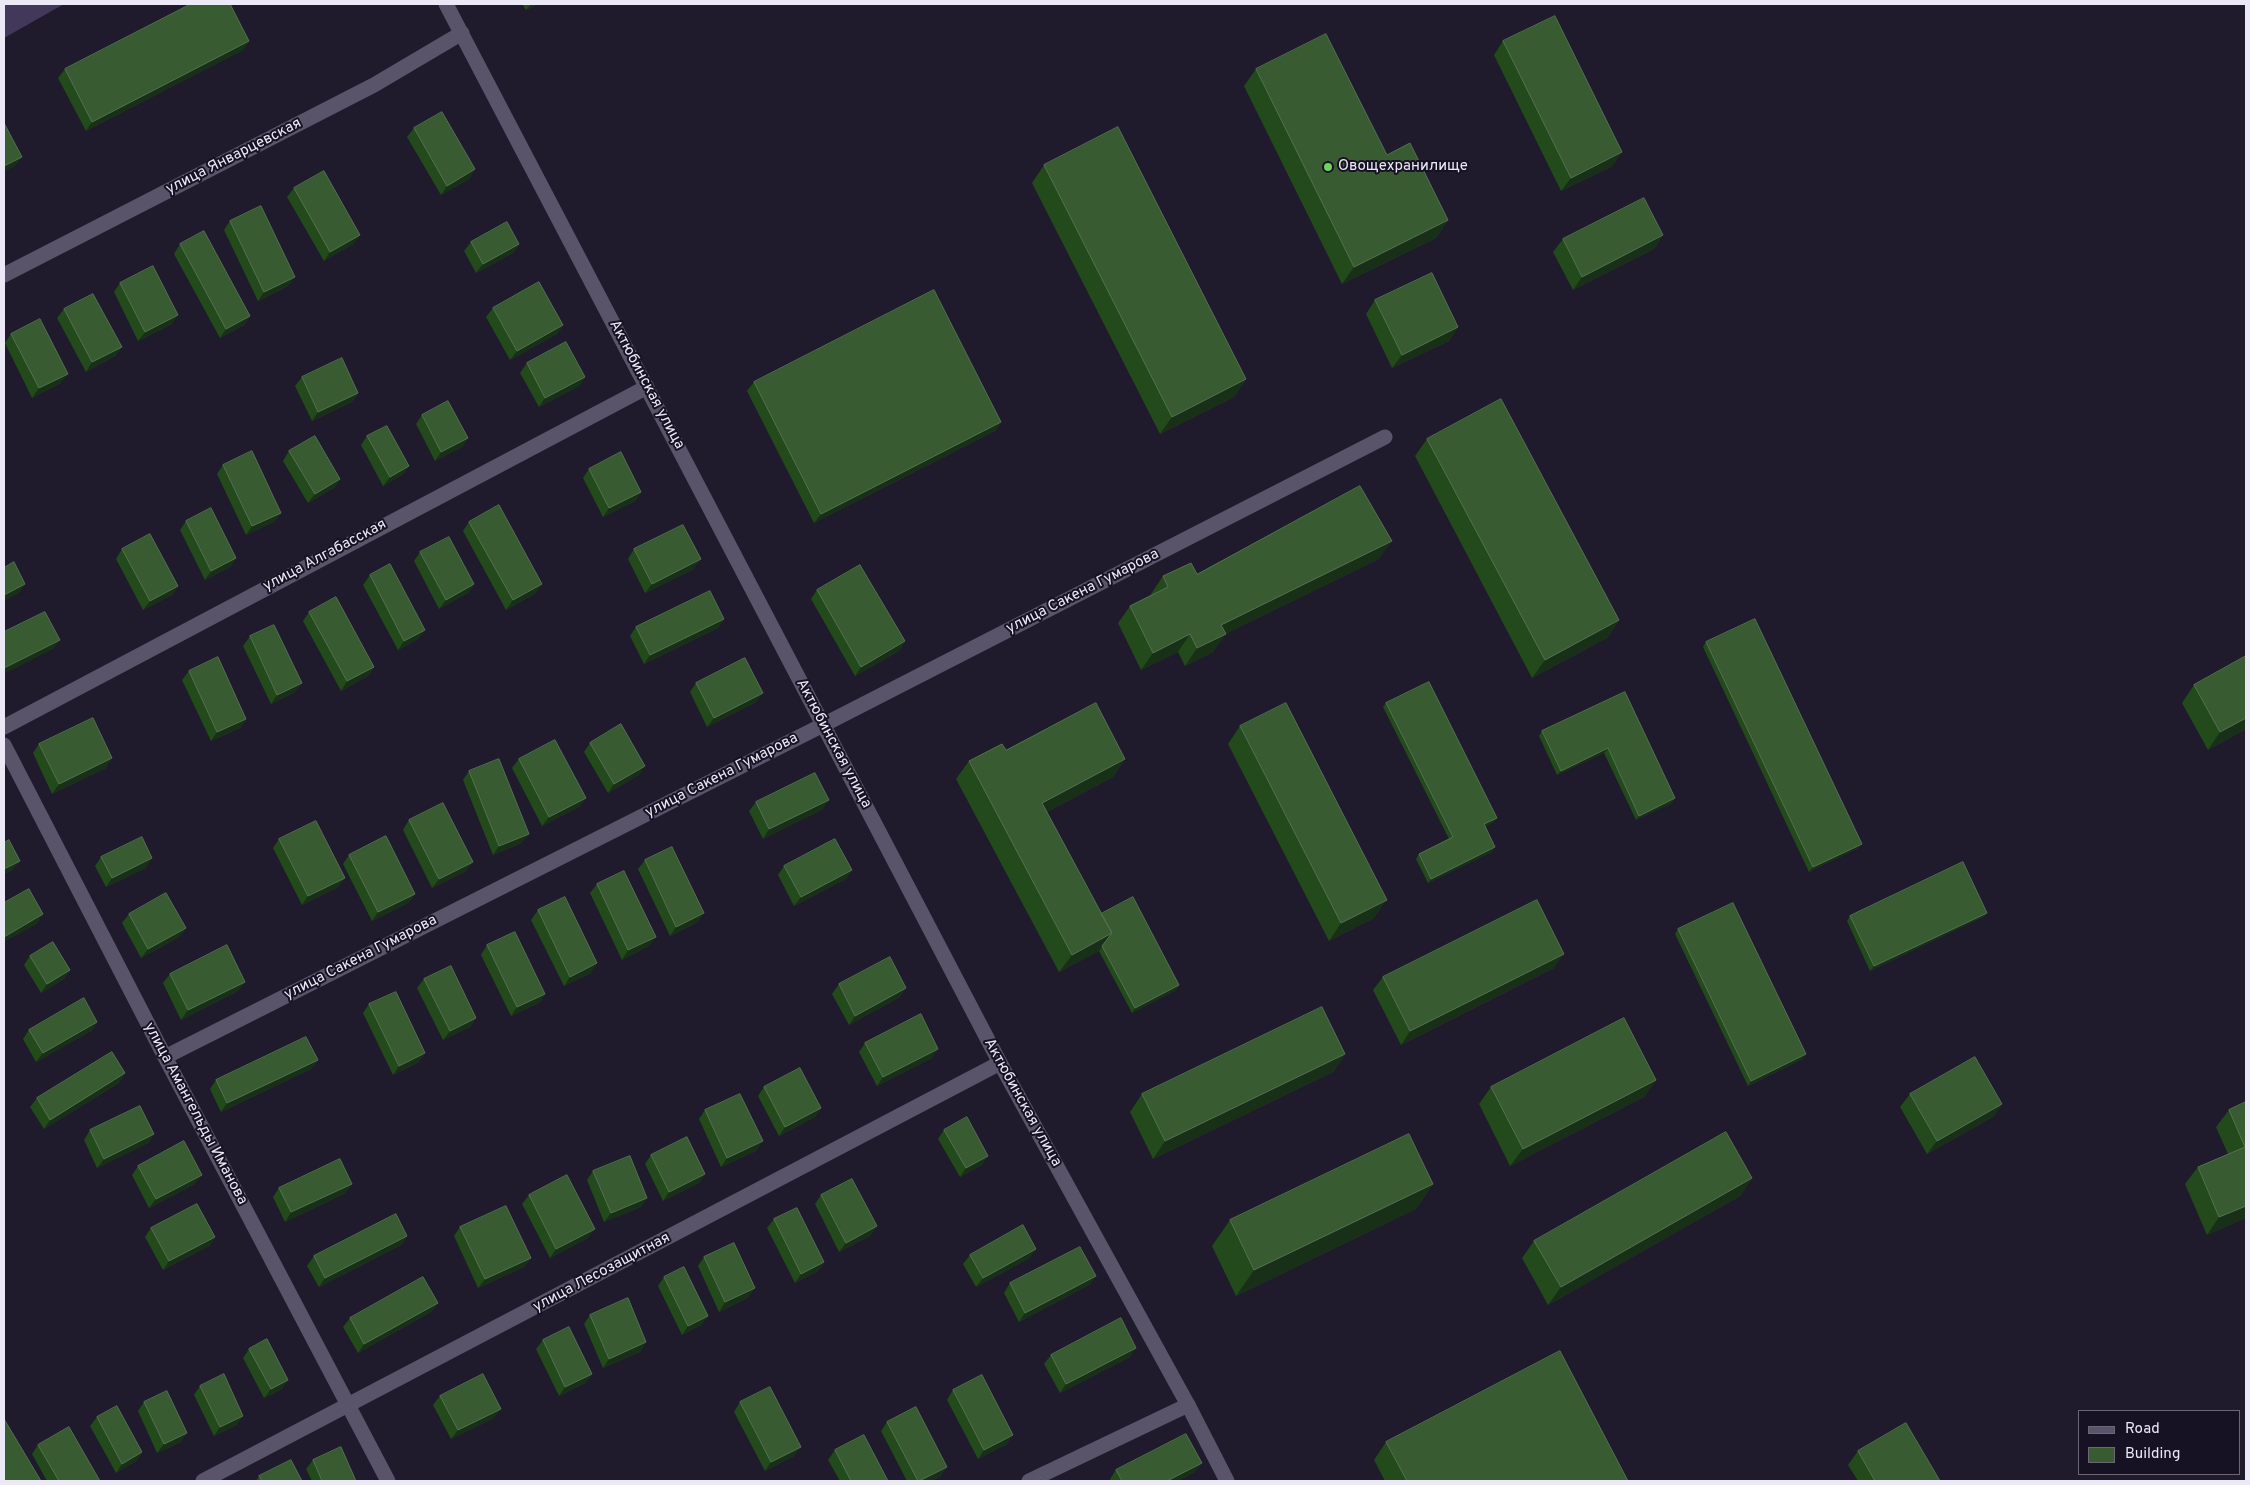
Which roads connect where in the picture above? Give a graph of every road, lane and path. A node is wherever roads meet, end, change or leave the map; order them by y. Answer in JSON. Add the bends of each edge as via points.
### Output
{"nodes":[{"id":1,"x":446,"y":4,"type":"edge"},
{"id":2,"x":462,"y":33,"type":"junction"},
{"id":3,"x":4,"y":275,"type":"edge"},
{"id":4,"x":647,"y":387,"type":"junction"},
{"id":5,"x":1385,"y":437,"type":"dead end"},
{"id":6,"x":823,"y":725,"type":"junction"},
{"id":7,"x":4,"y":727,"type":"edge"},
{"id":8,"x":4,"y":745,"type":"edge"},
{"id":9,"x":165,"y":1057,"type":"junction"},
{"id":10,"x":1000,"y":1063,"type":"junction"},
{"id":11,"x":1188,"y":1405,"type":"junction"},
{"id":12,"x":347,"y":1406,"type":"junction"},
{"id":13,"x":203,"y":1481,"type":"edge"},
{"id":14,"x":388,"y":1481,"type":"edge"},
{"id":15,"x":1029,"y":1481,"type":"edge"},
{"id":16,"x":1227,"y":1481,"type":"edge"}],
"edges":[{"from":1,"to":2,"type":"street","name":"Актюбинская улица"},
{"from":2,"to":3,"type":"street","name":"улица Январцевская","via":[[374,84]]},
{"from":2,"to":4,"type":"street","name":"Актюбинская улица"},
{"from":4,"to":6,"type":"street","name":"Актюбинская улица"},
{"from":4,"to":7,"type":"street","name":"улица Алгабасская"},
{"from":5,"to":6,"type":"street","name":"улица Сакена Гумарова"},
{"from":6,"to":9,"type":"street","name":"улица Сакена Гумарова"},
{"from":6,"to":10,"type":"street","name":"Актюбинская улица"},
{"from":8,"to":9,"type":"street","name":"улица Амангельды Иманова"},
{"from":9,"to":12,"type":"street","name":"улица Амангельды Иманова"},
{"from":10,"to":11,"type":"street","name":"Актюбинская улица"},
{"from":10,"to":12,"type":"street","name":"улица Лесозащитная"},
{"from":11,"to":15,"type":"street"},
{"from":11,"to":16,"type":"street","name":"Актюбинская улица"},
{"from":12,"to":13,"type":"street","name":"улица Лесозащитная"},
{"from":12,"to":14,"type":"street","name":"улица Амангельды Иманова"}]}
